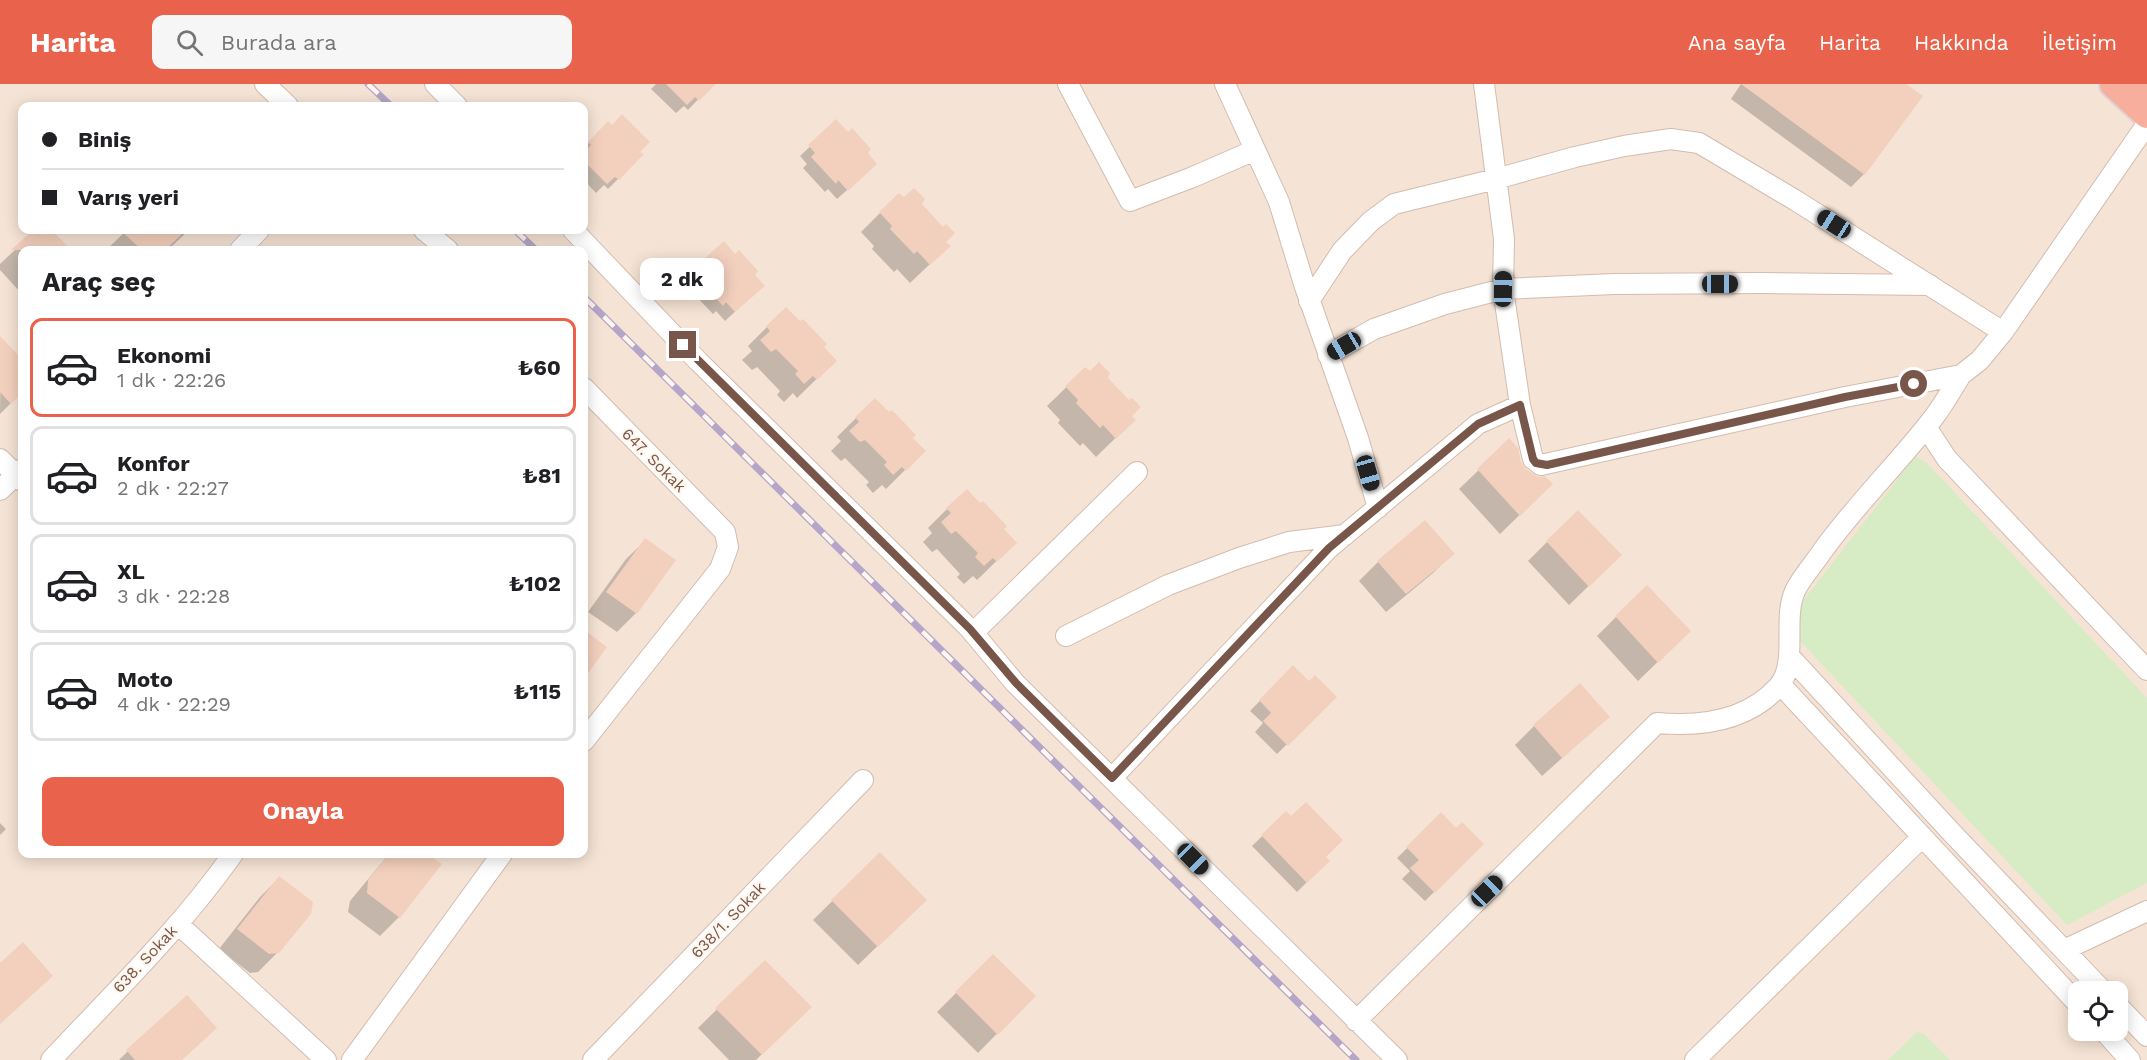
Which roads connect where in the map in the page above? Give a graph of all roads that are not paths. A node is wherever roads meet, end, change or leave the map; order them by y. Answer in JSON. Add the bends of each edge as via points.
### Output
{"nodes":[{"id":1,"x":265,"y":84,"type":"edge"},
{"id":2,"x":435,"y":84,"type":"edge"},
{"id":3,"x":1068,"y":84,"type":"edge"},
{"id":4,"x":1225,"y":84,"type":"edge"},
{"id":5,"x":1484,"y":84,"type":"edge"},
{"id":6,"x":2114,"y":84,"type":"edge"},
{"id":7,"x":284,"y":102,"type":"edge"},
{"id":8,"x":453,"y":102,"type":"edge"},
{"id":9,"x":2147,"y":114,"type":"edge"},
{"id":10,"x":2147,"y":124,"type":"edge"},
{"id":11,"x":1256,"y":150,"type":"junction"},
{"id":12,"x":1496,"y":179,"type":"junction"},
{"id":13,"x":255,"y":234,"type":"edge"},
{"id":14,"x":429,"y":234,"type":"edge"},
{"id":15,"x":577,"y":234,"type":"edge"},
{"id":16,"x":244,"y":246,"type":"edge"},
{"id":17,"x":443,"y":246,"type":"edge"},
{"id":18,"x":1931,"y":285,"type":"junction"},
{"id":19,"x":1503,"y":289,"type":"junction"},
{"id":20,"x":1310,"y":301,"type":"junction"},
{"id":21,"x":2003,"y":332,"type":"junction"},
{"id":22,"x":1328,"y":355,"type":"junction"},
{"id":23,"x":1961,"y":375,"type":"junction"},
{"id":24,"x":588,"y":392,"type":"edge"},
{"id":25,"x":1520,"y":405,"type":"junction"},
{"id":26,"x":1926,"y":427,"type":"junction"},
{"id":27,"x":0,"y":459,"type":"edge"},
{"id":28,"x":1137,"y":472,"type":"dead end"},
{"id":29,"x":18,"y":473,"type":"edge"},
{"id":30,"x":18,"y":476,"type":"edge"},
{"id":31,"x":0,"y":490,"type":"edge"},
{"id":32,"x":1378,"y":508,"type":"junction"},
{"id":33,"x":1345,"y":535,"type":"junction"},
{"id":34,"x":973,"y":633,"type":"junction"},
{"id":35,"x":1066,"y":636,"type":"dead end"},
{"id":36,"x":1790,"y":657,"type":"junction"},
{"id":37,"x":2147,"y":670,"type":"edge"},
{"id":38,"x":1780,"y":685,"type":"junction"},
{"id":39,"x":588,"y":736,"type":"edge"},
{"id":40,"x":1112,"y":778,"type":"junction"},
{"id":41,"x":863,"y":780,"type":"dead end"},
{"id":42,"x":1922,"y":837,"type":"junction"},
{"id":43,"x":230,"y":858,"type":"edge"},
{"id":44,"x":499,"y":858,"type":"edge"},
{"id":45,"x":2147,"y":911,"type":"edge"},
{"id":46,"x":178,"y":924,"type":"junction"},
{"id":47,"x":2064,"y":950,"type":"junction"},
{"id":48,"x":2094,"y":981,"type":"edge"},
{"id":49,"x":2068,"y":993,"type":"edge"},
{"id":50,"x":2128,"y":1016,"type":"edge"},
{"id":51,"x":1356,"y":1021,"type":"junction"},
{"id":52,"x":2147,"y":1036,"type":"edge"},
{"id":53,"x":2113,"y":1041,"type":"edge"},
{"id":54,"x":51,"y":1060,"type":"edge"},
{"id":55,"x":326,"y":1060,"type":"edge"},
{"id":56,"x":352,"y":1060,"type":"edge"},
{"id":57,"x":593,"y":1060,"type":"edge"},
{"id":58,"x":1397,"y":1060,"type":"edge"},
{"id":59,"x":1695,"y":1060,"type":"edge"},
{"id":60,"x":2130,"y":1060,"type":"edge"}],
"edges":[{"from":1,"to":7,"type":"street"},
{"from":2,"to":8,"type":"street"},
{"from":3,"to":11,"type":"street","via":[[1130,201]]},
{"from":4,"to":11,"type":"street"},
{"from":5,"to":12,"type":"street"},
{"from":6,"to":9,"type":"highway"},
{"from":10,"to":21,"type":"street"},
{"from":11,"to":20,"type":"street","via":[[1279,202]]},
{"from":12,"to":18,"type":"street","via":[[1624,146],[1671,140],[1699,143]]},
{"from":12,"to":19,"type":"street","via":[[1504,239]]},
{"from":12,"to":20,"type":"street","via":[[1394,204],[1342,251]]},
{"from":13,"to":16,"type":"street"},
{"from":14,"to":17,"type":"street"},
{"from":15,"to":34,"type":"street","via":[[698,361]]},
{"from":18,"to":19,"type":"street","via":[[1626,284]]},
{"from":18,"to":21,"type":"street"},
{"from":19,"to":22,"type":"street","via":[[1374,329]]},
{"from":19,"to":25,"type":"street"},
{"from":20,"to":22,"type":"street"},
{"from":21,"to":23,"type":"street","via":[[1980,360]]},
{"from":22,"to":32,"type":"street"},
{"from":23,"to":25,"type":"street","via":[[1845,397],[1547,465],[1533,459]]},
{"from":23,"to":26,"type":"street"},
{"from":24,"to":39,"type":"street","name":"647. Sokak","via":[[725,532],[728,547],[720,568]]},
{"from":25,"to":32,"type":"street","via":[[1478,424]]},
{"from":26,"to":36,"type":"street","via":[[1838,528],[1795,591],[1788,624]]},
{"from":26,"to":37,"type":"street","via":[[1947,459]]},
{"from":27,"to":29,"type":"street"},
{"from":28,"to":34,"type":"street"},
{"from":30,"to":31,"type":"street"},
{"from":32,"to":33,"type":"street"},
{"from":33,"to":35,"type":"street","via":[[1289,542],[1239,558],[1168,585]]},
{"from":33,"to":40,"type":"street"},
{"from":34,"to":40,"type":"street","via":[[1016,683]]},
{"from":36,"to":38,"type":"street"},
{"from":36,"to":47,"type":"street"},
{"from":38,"to":42,"type":"street"},
{"from":38,"to":51,"type":"street","via":[[1759,705],[1722,720],[1685,726],[1657,723]]},
{"from":40,"to":51,"type":"street"},
{"from":41,"to":57,"type":"street","name":"638/1. Sokak"},
{"from":42,"to":49,"type":"street"},
{"from":42,"to":59,"type":"street"},
{"from":43,"to":46,"type":"street","name":"638. Sokak"},
{"from":44,"to":56,"type":"street"},
{"from":45,"to":47,"type":"street"},
{"from":46,"to":54,"type":"street","name":"638. Sokak"},
{"from":46,"to":55,"type":"street"},
{"from":47,"to":48,"type":"street"},
{"from":50,"to":52,"type":"street"},
{"from":51,"to":58,"type":"street"},
{"from":53,"to":60,"type":"street"}]}
